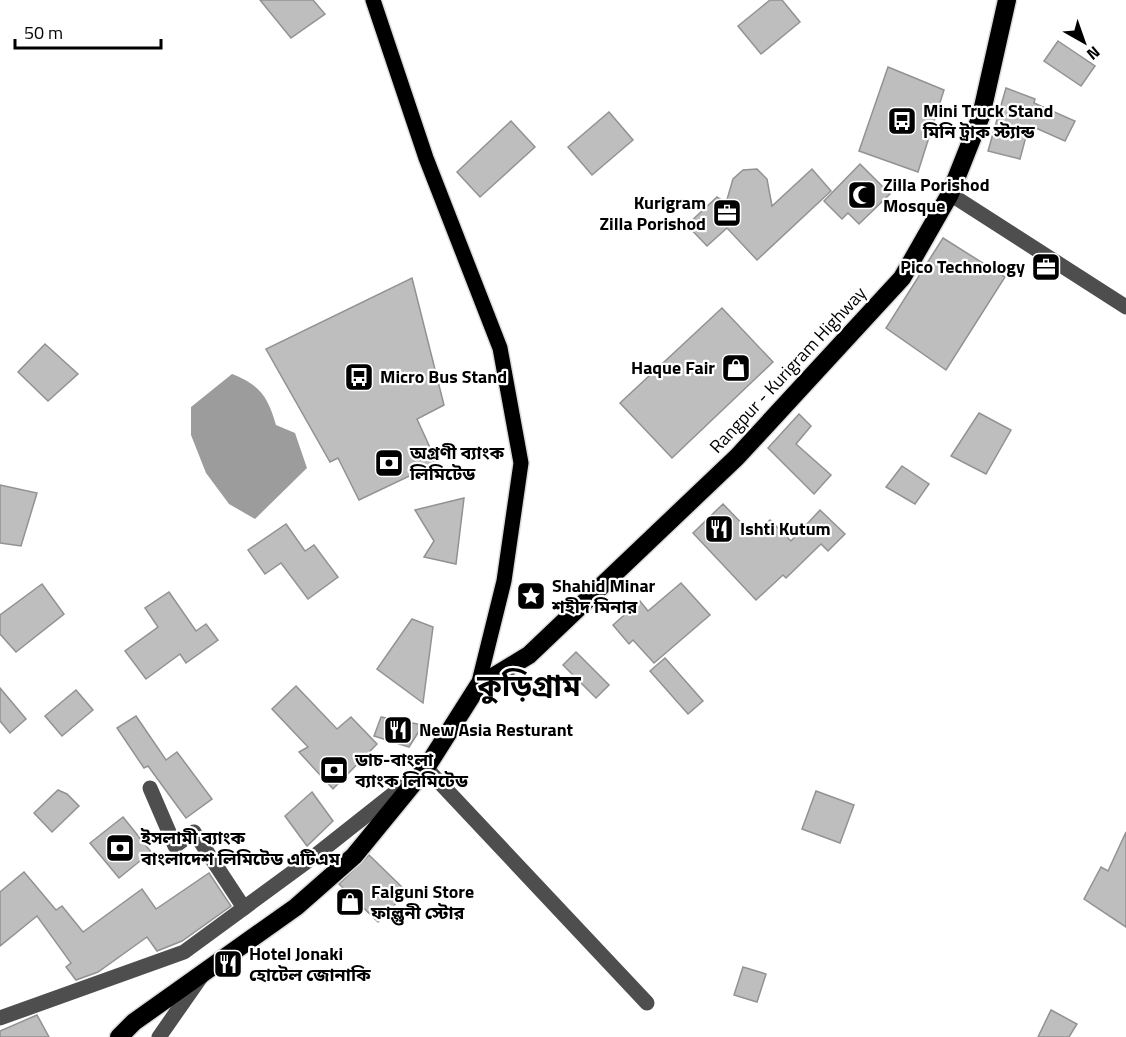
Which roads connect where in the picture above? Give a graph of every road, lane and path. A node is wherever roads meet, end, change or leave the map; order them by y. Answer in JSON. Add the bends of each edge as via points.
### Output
{"nodes":[{"id":1,"x":373,"y":0,"type":"edge"},
{"id":2,"x":1006,"y":0,"type":"edge"},
{"id":3,"x":950,"y":194,"type":"junction"},
{"id":4,"x":1126,"y":307,"type":"edge"},
{"id":5,"x":478,"y":686,"type":"junction"},
{"id":6,"x":426,"y":768,"type":"junction"},
{"id":7,"x":150,"y":788,"type":"dead end"},
{"id":8,"x":244,"y":908,"type":"junction"},
{"id":9,"x":203,"y":975,"type":"junction"},
{"id":10,"x":647,"y":1003,"type":"dead end"},
{"id":11,"x":0,"y":1018,"type":"edge"},
{"id":12,"x":119,"y":1037,"type":"edge"},
{"id":13,"x":159,"y":1037,"type":"edge"}],
"edges":[{"from":1,"to":5,"type":"main road","via":[[426,158],[500,348],[521,462],[504,581]]},
{"from":2,"to":3,"type":"highway","name":"Rangpur - Kurigram Highway","via":[[981,116]]},
{"from":3,"to":4,"type":"street"},
{"from":3,"to":5,"type":"highway","name":"Rangpur - Kurigram Highway","via":[[902,278],[737,457],[528,655]]},
{"from":5,"to":6,"type":"highway"},
{"from":6,"to":8,"type":"street"},
{"from":6,"to":9,"type":"highway","via":[[354,856],[296,907]]},
{"from":6,"to":10,"type":"street"},
{"from":7,"to":8,"type":"street","via":[[176,846],[194,832]]},
{"from":8,"to":11,"type":"street","via":[[184,952]]},
{"from":9,"to":12,"type":"highway","via":[[134,1022]]},
{"from":9,"to":13,"type":"street"}]}
